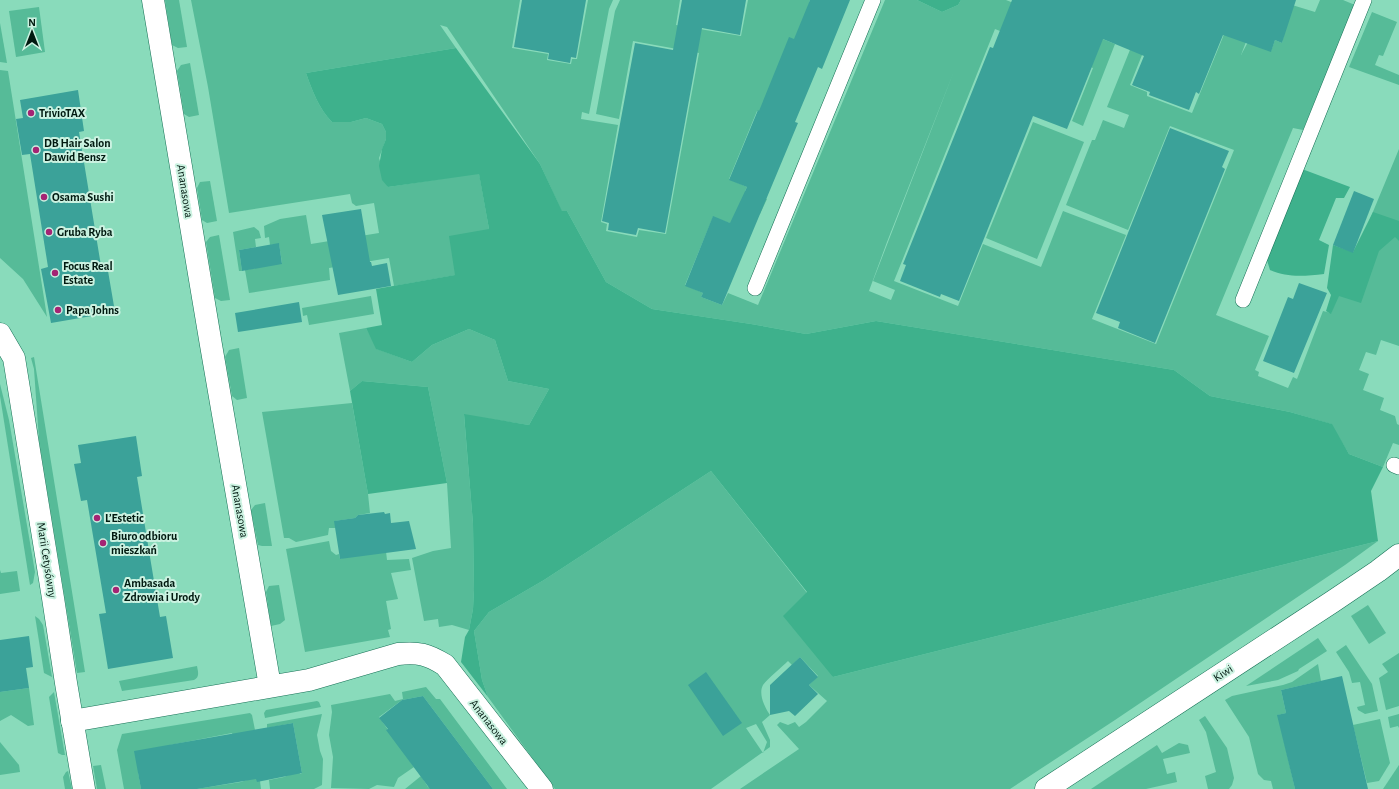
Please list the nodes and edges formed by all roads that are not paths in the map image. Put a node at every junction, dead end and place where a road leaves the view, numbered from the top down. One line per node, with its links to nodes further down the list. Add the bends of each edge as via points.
1 (153, 0): 8 (street, Ananasowa)
2 (873, 0): 4 (lane)
3 (1364, 0): 5 (lane)
4 (755, 288)
5 (1243, 300)
6 (0, 334): 9 (street, Marii Cetysówny, via 14,358)
7 (1399, 555): 12 (street, Kiwi, via 1332,602)
8 (270, 686): 9 (street); 11 (street, Ananasowa, via 309,680 398,654 413,652 430,656 445,665)
9 (72, 722): 10 (street, Marii Cetysówny)
10 (84, 789)
11 (542, 789)
12 (1046, 789)

